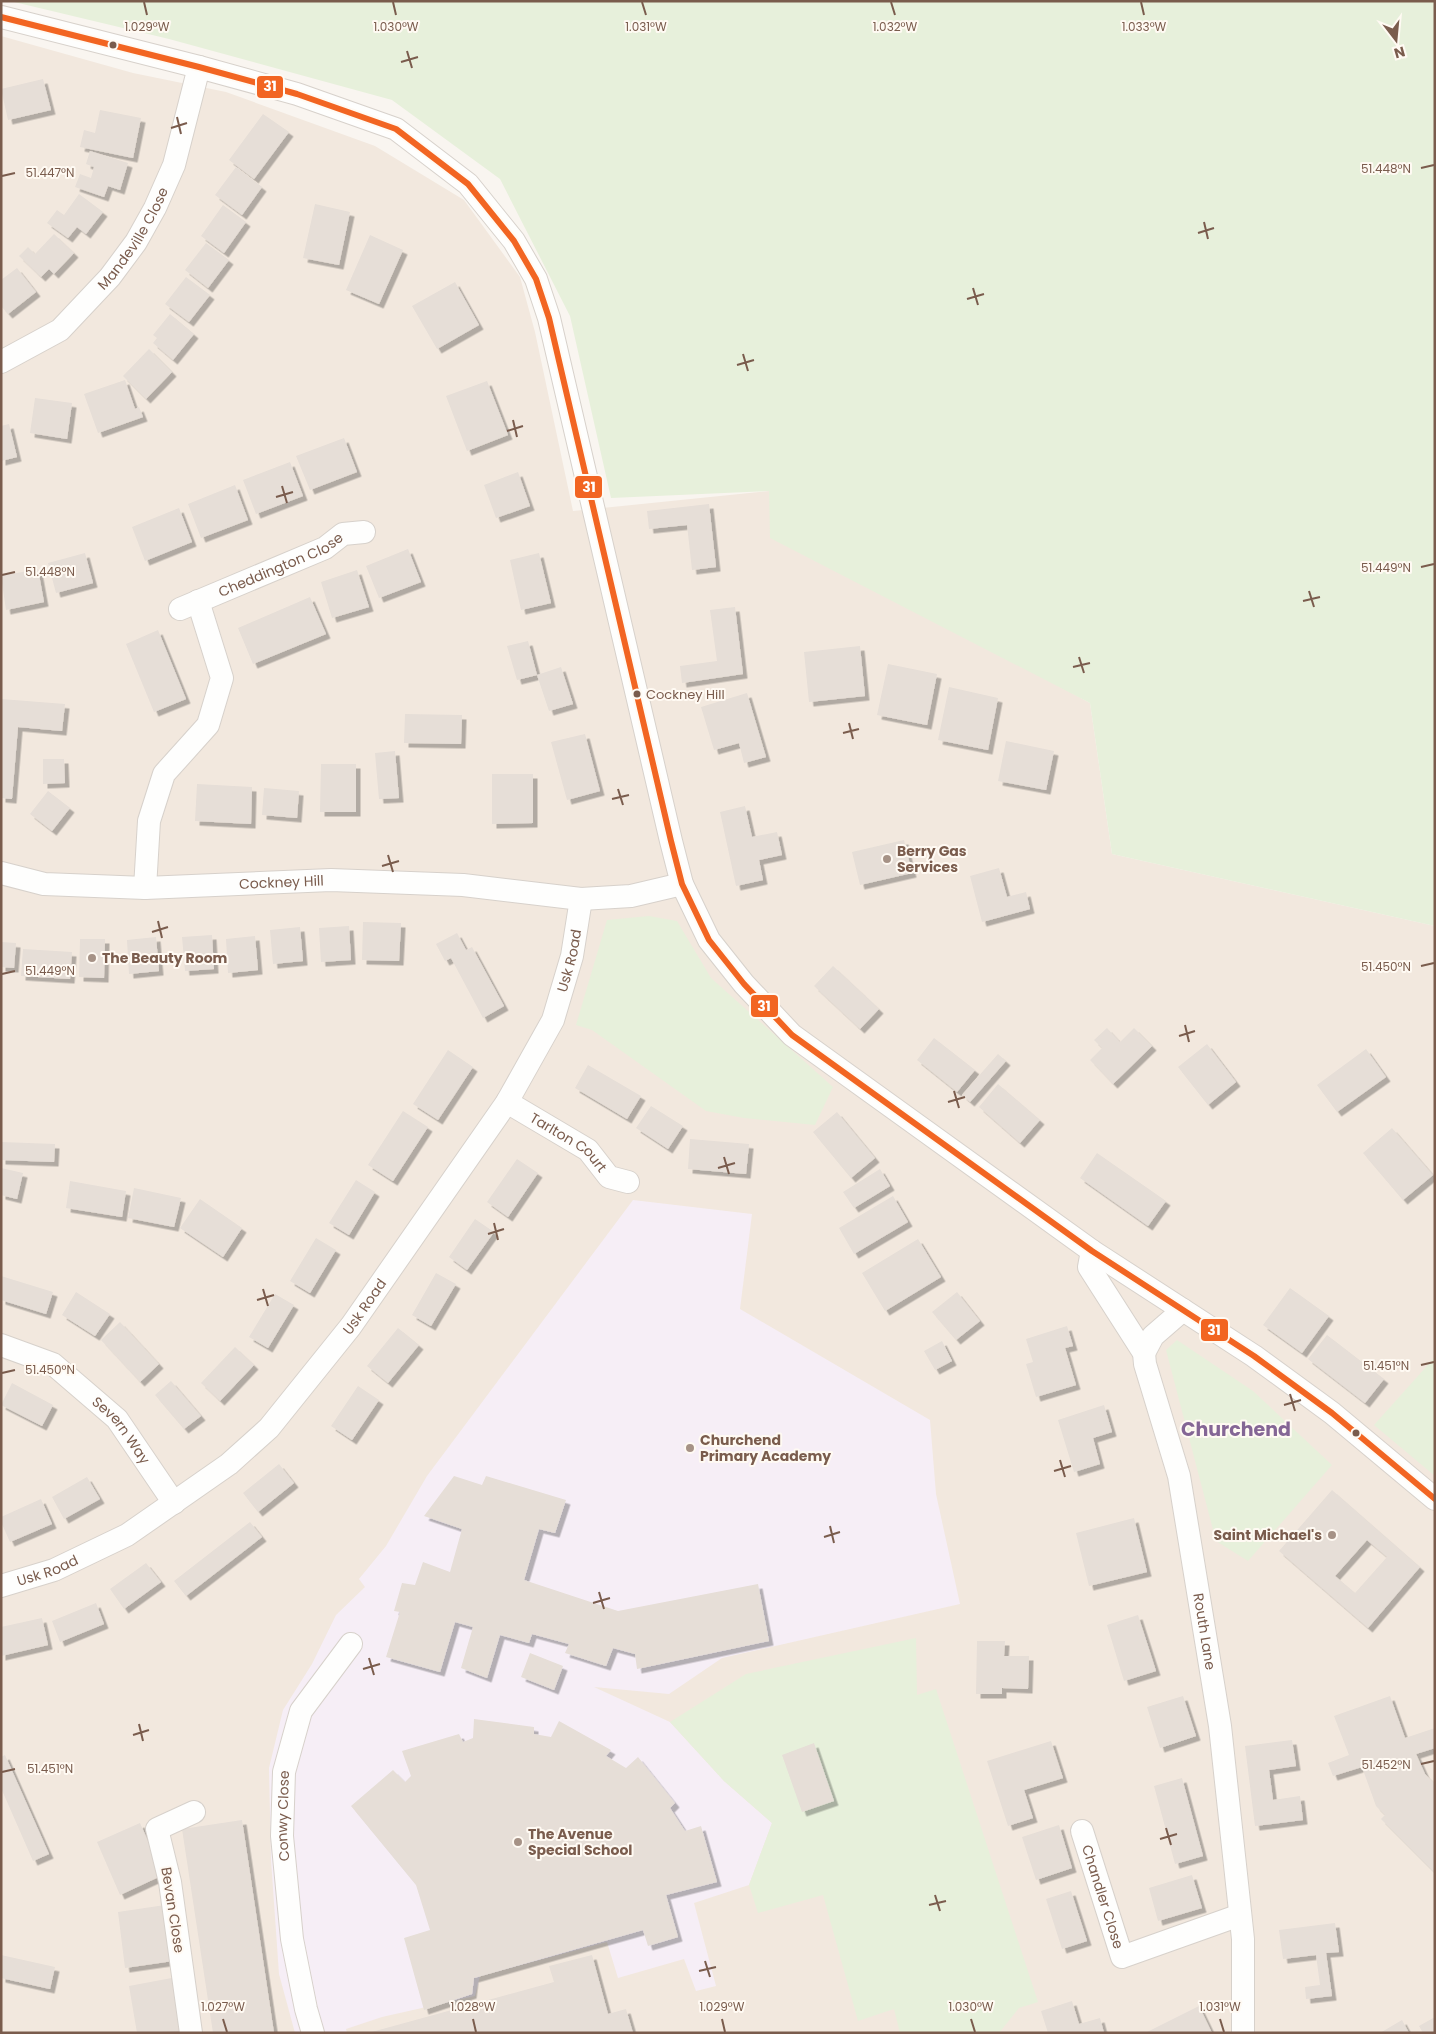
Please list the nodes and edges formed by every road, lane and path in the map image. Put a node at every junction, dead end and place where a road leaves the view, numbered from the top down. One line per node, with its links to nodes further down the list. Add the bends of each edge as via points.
1 (1, 17): 2 (street)
2 (199, 67): 3 (street, Mandeville Close, via 174,165 156,208 136,242 110,277 60,330); 6 (street, via 297,94 396,129 468,184 514,242 536,279 549,318)
3 (1, 362)
4 (364, 532): 7 (street, Cheddington Close, via 343,534 325,548 189,606 222,678 208,725 164,774 149,821)
5 (1, 873): 7 (street, Cockney Hill, via 44,884)
6 (682, 884): 8 (street, Cockney Hill, via 632,896); 11 (street, via 709,940 744,984 792,1035)
7 (145, 888): 8 (street, Cockney Hill, via 331,880 463,885)
8 (581, 899): 9 (street, Usk Road, via 572,956 553,1020)
9 (507, 1102): 10 (street, Tarlton Court, via 588,1150 609,1177); 16 (street, Usk Road, via 351,1326 269,1428 229,1464)
10 (628, 1182)
11 (1092, 1251): 12 (street); 14 (street, Routh Lane, via 1089,1267)
12 (1183, 1310): 14 (street, via 1154,1336); 15 (street, via 1236,1343 1332,1413)
13 (1, 1345): 16 (street, Severn Way, via 53,1364 117,1419)
14 (1144, 1354): 21 (street, Routh Lane, via 1179,1476 1220,1726)
15 (1435, 1499)
16 (174, 1503): 17 (street, Usk Road, via 127,1535 54,1570)
17 (1, 1586)
18 (351, 1644): 23 (street, Conwy Close, via 301,1711 284,1772 282,1836 292,1938)
19 (194, 1812): 22 (street, Bevan Close, via 157,1829 170,1882)
20 (1082, 1831): 21 (street, Chandler Close, via 1122,1956)
21 (1240, 1915): 24 (street, Routh Lane)
22 (191, 2033)
23 (313, 2033)
24 (1243, 2033)

